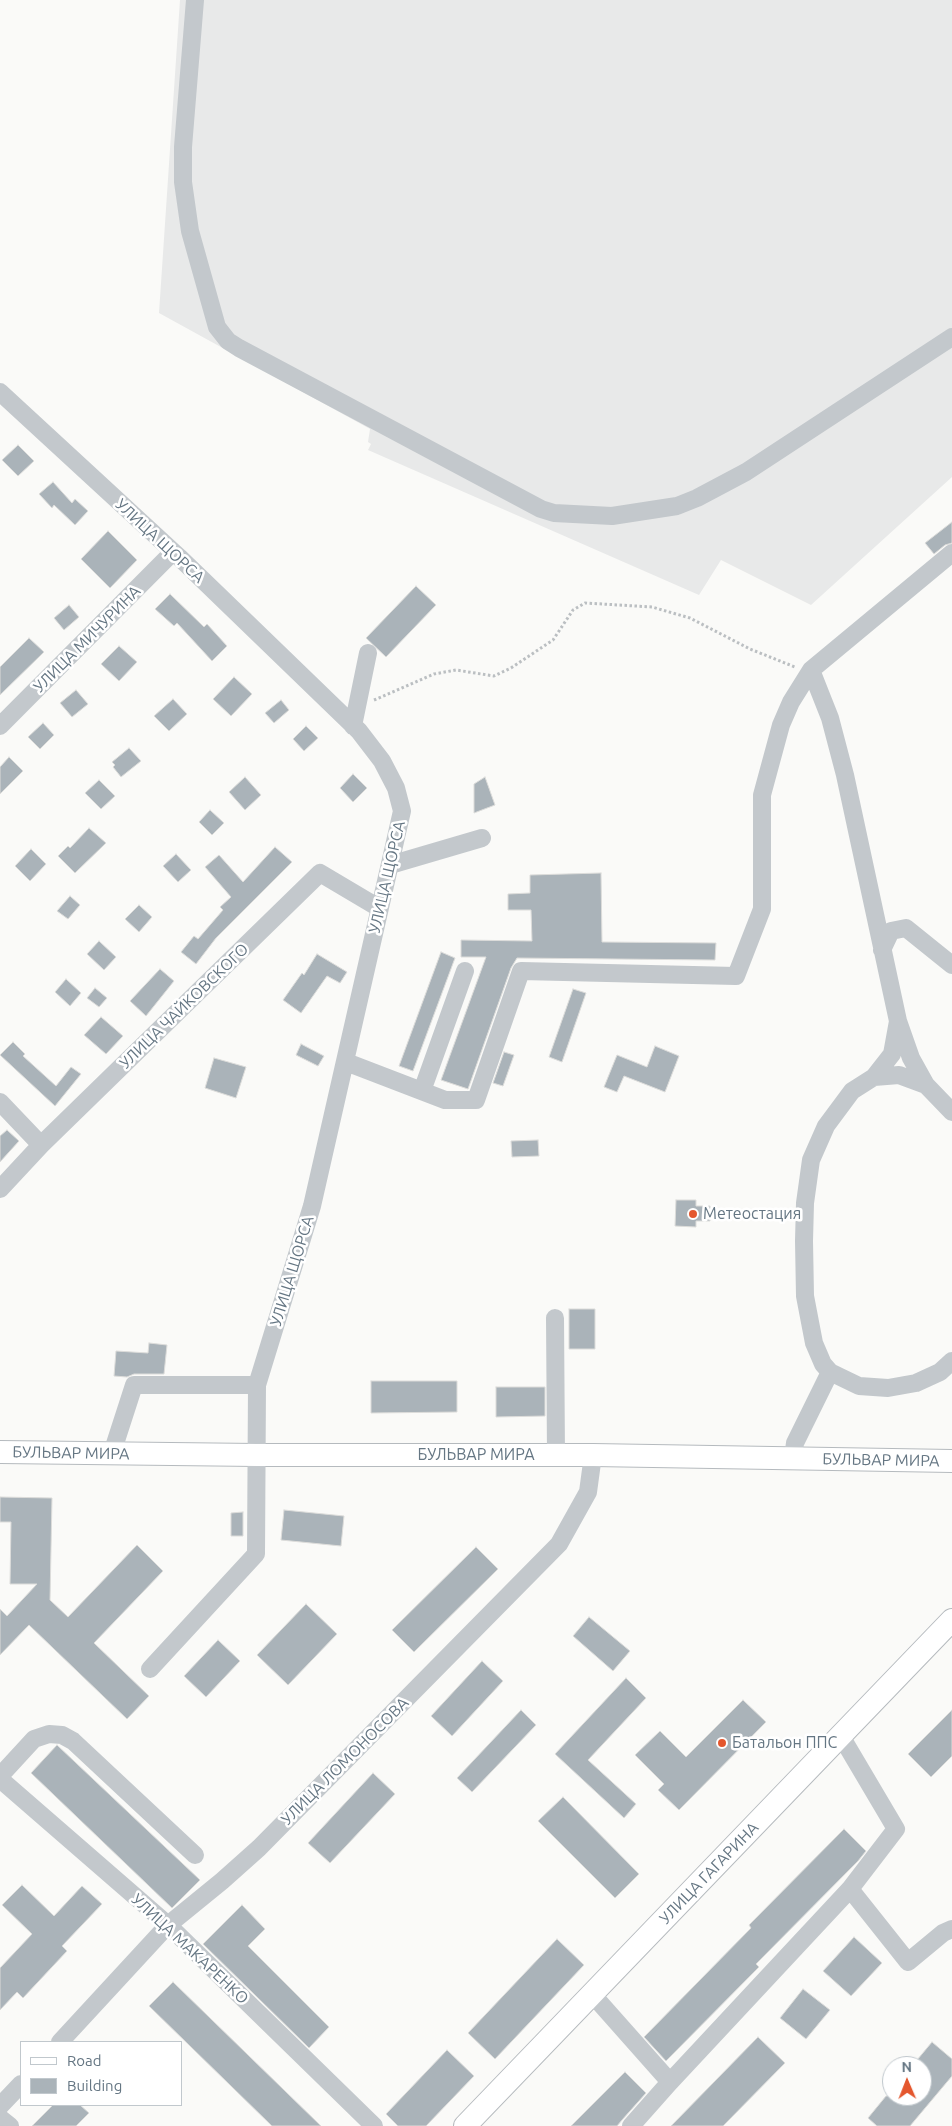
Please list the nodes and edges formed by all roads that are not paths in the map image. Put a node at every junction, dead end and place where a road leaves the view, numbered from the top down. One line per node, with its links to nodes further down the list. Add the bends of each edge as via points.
1 (195, 0): 2 (street, via 183,182 190,231 218,327 228,341 239,348 542,509 554,513 612,516 677,506 697,498 746,472)
2 (952, 337)
3 (0, 392): 4 (street, УЛИЦА ЩОРСА)
4 (173, 552): 8 (street, УЛИЦА МИЧУРИНА); 9 (street, УЛИЦА ЩОРСА)
5 (952, 552): 7 (street)
6 (368, 653): 9 (street)
7 (810, 672): 13 (street, via 830,718 845,775); 20 (street, via 781,725 762,794 762,909 736,976 521,971 476,1100 446,1100)
8 (0, 726)
9 (353, 726): 11 (street, УЛИЦА ЩОРСА, via 382,761 396,788 402,811)
10 (482, 838): 11 (street)
11 (390, 865): 12 (street, УЛИЦА ЩОРСА)
12 (379, 908): 17 (street, УЛИЦА ЩОРСА); 23 (street, УЛИЦА ЧАЙКОВСКОГО, via 320,873)
13 (882, 950): 14 (street, via 891,931 906,928); 16 (street)
14 (952, 965)
15 (465, 971): 20 (street)
16 (898, 1021): 18 (street, via 892,1054); 19 (street, via 911,1058)
17 (346, 1062): 20 (street); 28 (street, УЛИЦА ЩОРСА, via 312,1206)
18 (874, 1076): 19 (street, via 899,1075); 27 (street, via 852,1091 826,1126 811,1160 805,1203 806,1296 814,1343)
19 (926, 1085): 22 (street)
20 (422, 1091)
21 (0, 1102): 23 (street)
22 (952, 1112)
23 (41, 1145): 24 (street, УЛИЦА ЧАЙКОВСКОГО)
24 (0, 1189)
25 (554, 1318): 32 (street)
26 (952, 1361): 27 (street, via 940,1372 888,1388 859,1386)
27 (830, 1372): 34 (street, via 795,1443)
28 (257, 1384): 30 (street, via 134,1384); 31 (street, УЛИЦА ЩОРСА)
29 (0, 1452): 30 (main road, БУЛЬВАР МИРА)
30 (112, 1453): 31 (main road, БУЛЬВАР МИРА)
31 (257, 1455): 32 (main road, БУЛЬВАР МИРА); 37 (street, УЛИЦА ЩОРСА, via 256,1554)
32 (556, 1455): 33 (main road, БУЛЬВАР МИРА)
33 (593, 1455): 34 (main road, БУЛЬВАР МИРА); 42 (street, УЛИЦА ЛОМОНОСОВА, via 588,1492 559,1544 259,1848)
34 (793, 1458): 35 (main road, БУЛЬВАР МИРА)
35 (952, 1462)
36 (952, 1620): 38 (main road, УЛИЦА ГАГАРИНА)
37 (150, 1669)
38 (841, 1736): 41 (street, via 896,1829); 44 (main road, УЛИЦА ГАГАРИНА)
39 (0, 1778): 40 (street, via 34,1739 49,1734 62,1735 73,1741); 42 (street, УЛИЦА МАКАРЕНКО)
40 (195, 1855)
41 (850, 1889): 43 (street, via 908,1962); 46 (street)
42 (168, 1926): 45 (street, УЛИЦА ЛОМОНОСОВА); 52 (street, УЛИЦА МАКАРЕНКО)
43 (952, 1929)
44 (592, 1994): 46 (street); 50 (main road, УЛИЦА ГАГАРИНА)
45 (61, 2041)
46 (670, 2082): 53 (street)
47 (20, 2085): 48 (street)
48 (0, 2106)
49 (0, 2118): 51 (street)
50 (473, 2123)
51 (10, 2126)
52 (374, 2126)
53 (631, 2126)

